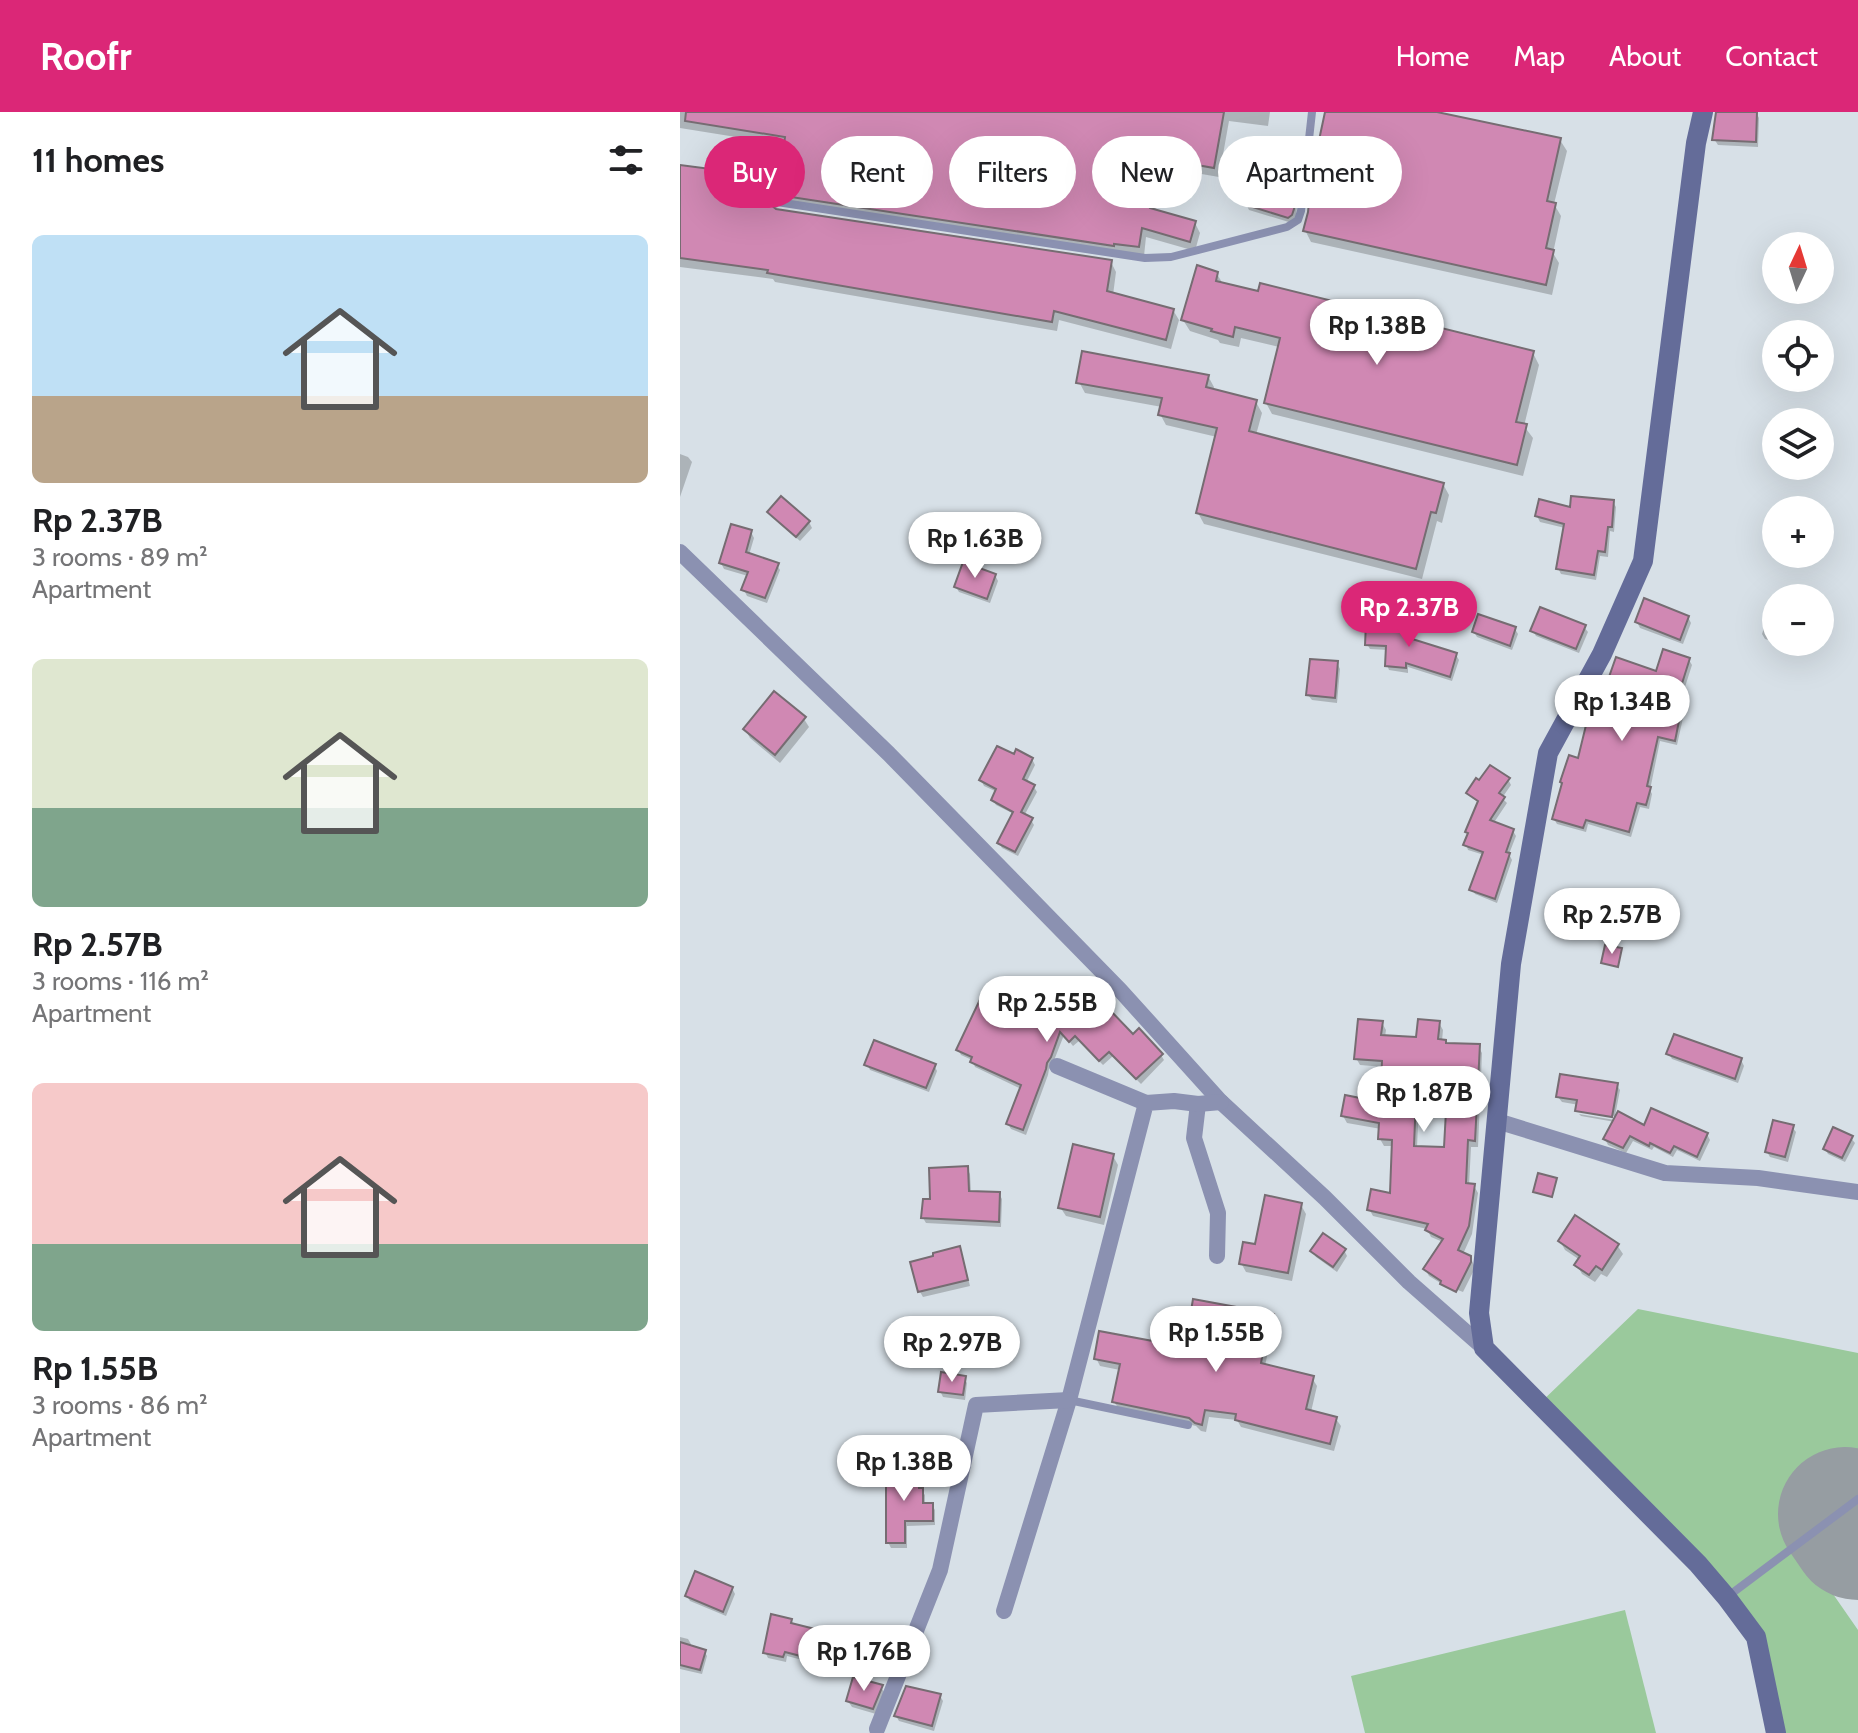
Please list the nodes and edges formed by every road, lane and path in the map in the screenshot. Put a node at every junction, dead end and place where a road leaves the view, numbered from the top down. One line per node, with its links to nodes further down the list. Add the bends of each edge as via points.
1 (1312, 112): 3 (lane, via 1298,220 1171,257 1145,258)
2 (1703, 112): 9 (street, via 1643,561 1602,654 1548,753 1511,964)
3 (805, 206)
4 (680, 552): 6 (street, via 880,744 1120,990)
5 (1057, 1066): 7 (street)
6 (1221, 1102): 8 (street); 12 (street)
7 (1146, 1103): 8 (street); 13 (street)
8 (1198, 1104): 11 (street, via 1194,1138 1218,1213)
9 (1497, 1121): 10 (street, via 1665,1173 1758,1178); 12 (street, via 1479,1313)
10 (1858, 1192)
11 (1217, 1256)
12 (1484, 1348): 16 (street)
13 (1069, 1400): 14 (lane); 17 (street); 18 (street, via 976,1405 940,1570)
14 (1188, 1425)
15 (1858, 1499): 16 (lane)
16 (1727, 1598): 19 (street, via 1756,1637)
17 (1004, 1611)
18 (877, 1729)
19 (1776, 1733)

